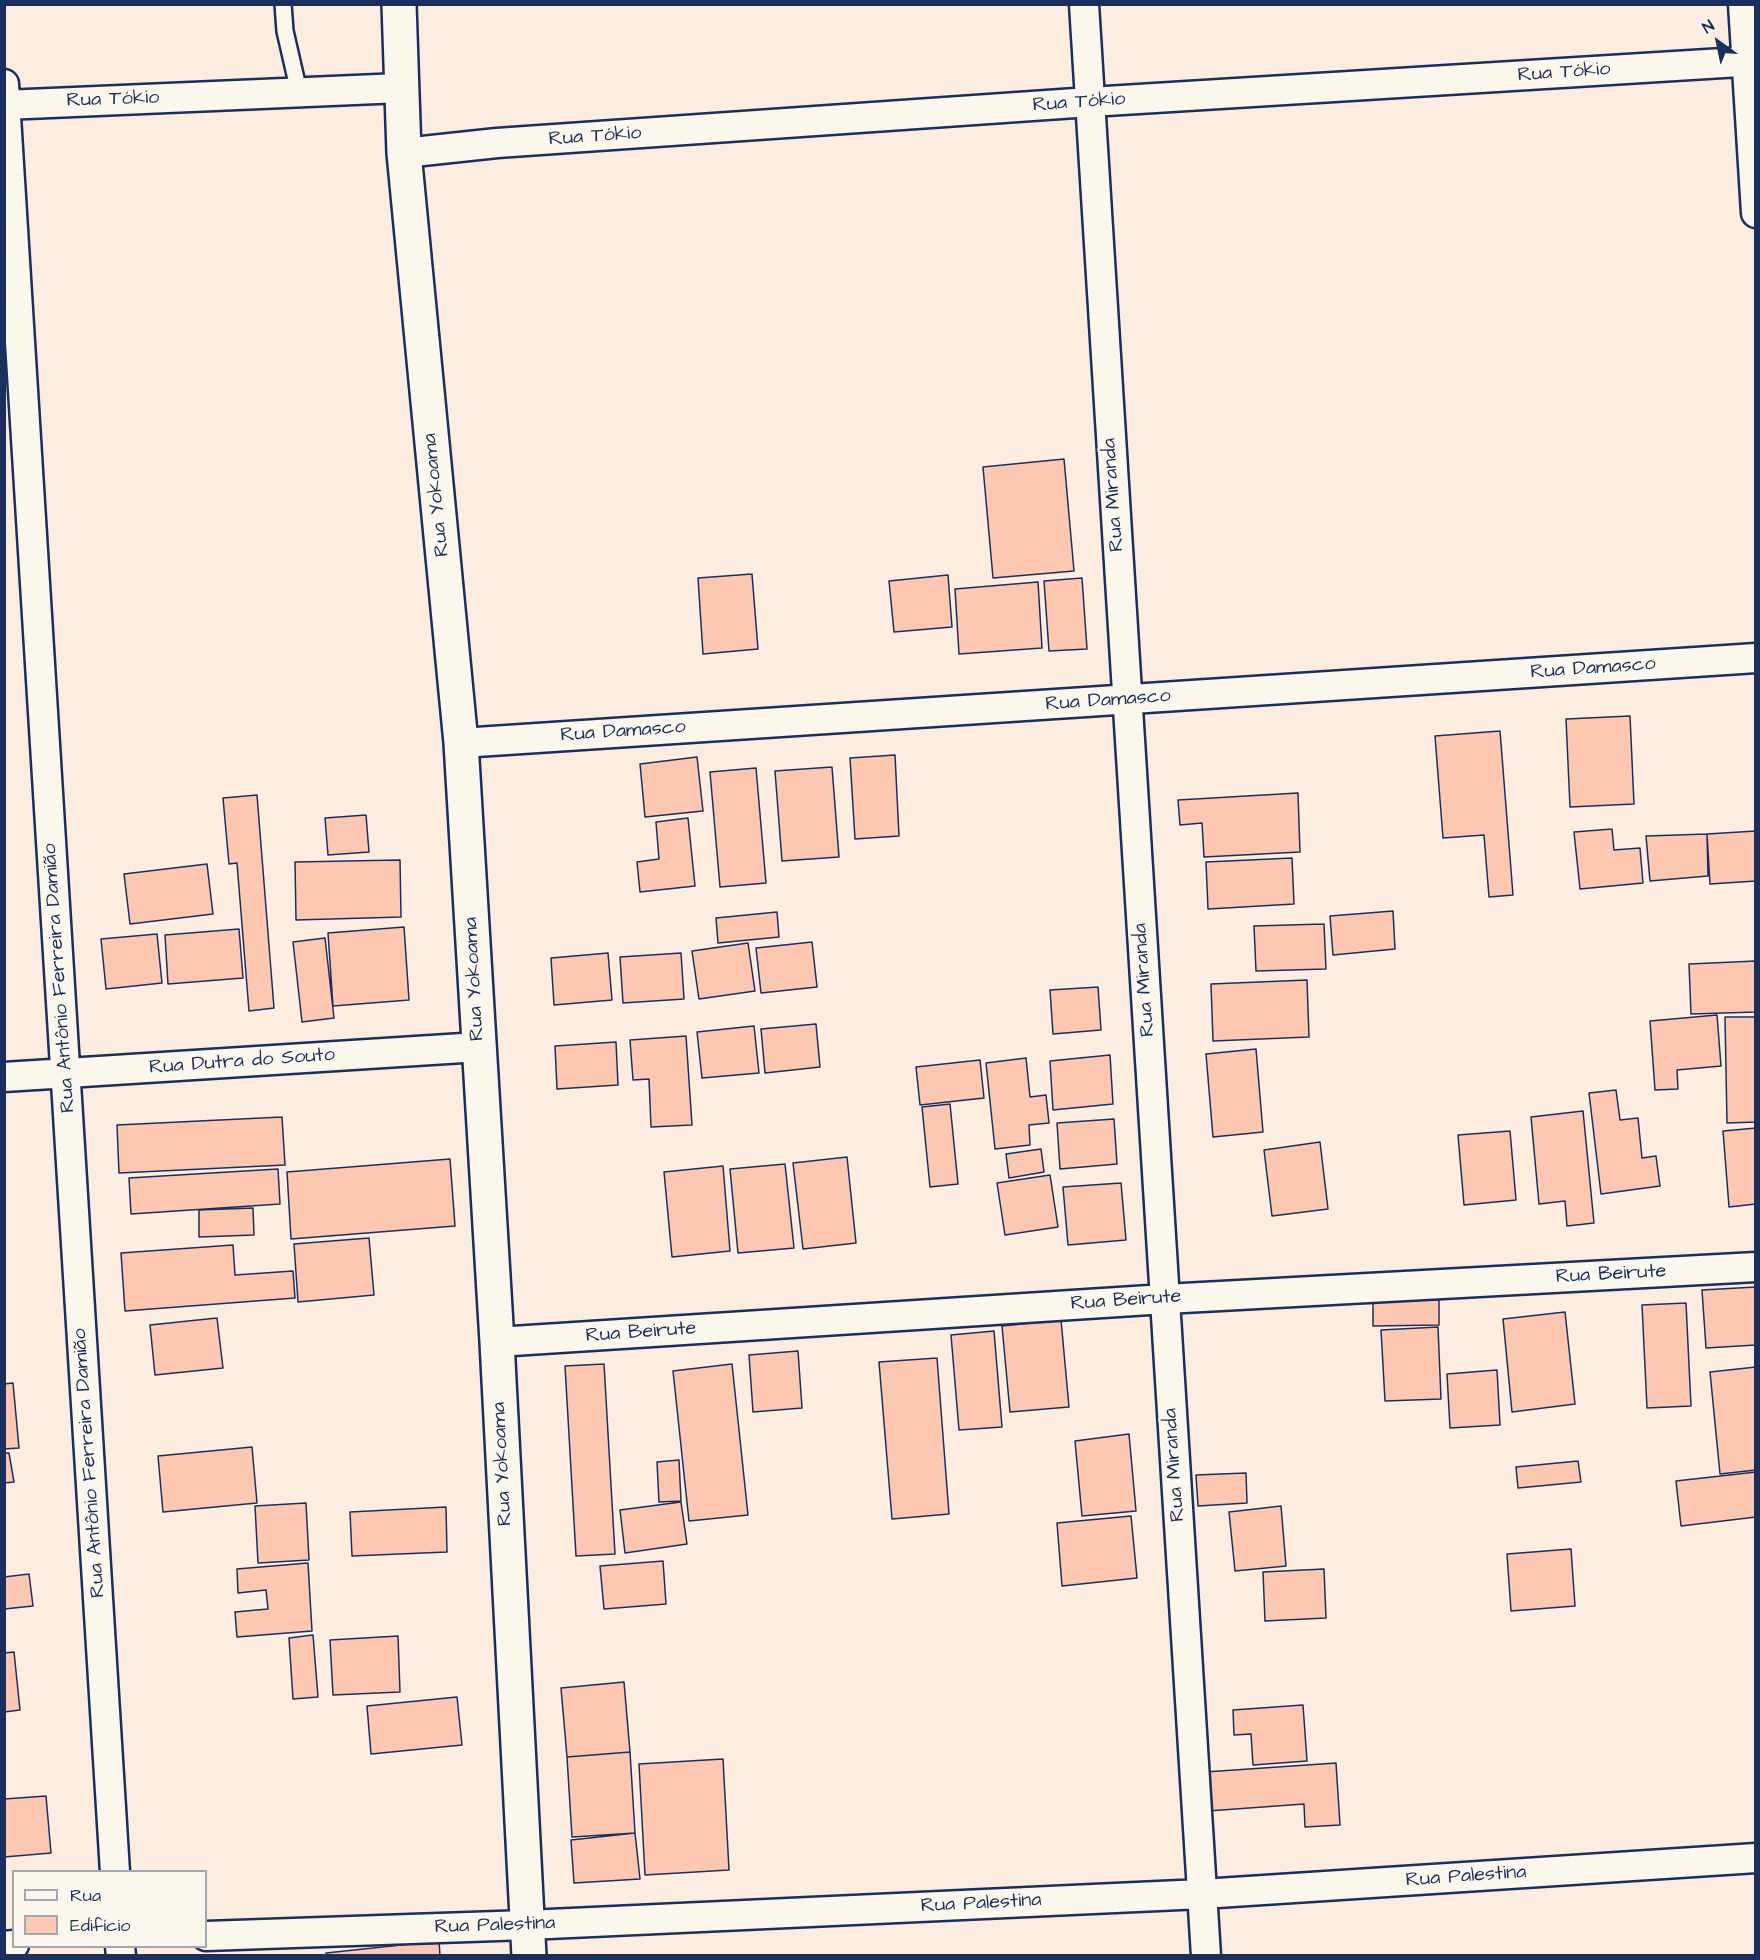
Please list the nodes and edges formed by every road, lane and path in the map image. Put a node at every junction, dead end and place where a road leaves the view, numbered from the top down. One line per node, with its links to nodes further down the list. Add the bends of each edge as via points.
1 (283, 4): 7 (lane)
2 (399, 4): 6 (street, Rua Yokoama)
3 (1084, 4): 9 (street, Rua Miranda)
4 (1743, 4): 5 (street)
5 (1751, 61): 9 (street, Rua Tókio); 11 (street)
6 (401, 88): 7 (street, Rua Tókio); 10 (street, Rua Yokoama)
7 (299, 92): 8 (street, Rua Tókio)
8 (5, 98): 16 (street, Rua Antônio Ferreira Damião)
9 (1090, 102): 10 (street, Rua Tókio, via 497,143); 13 (street, Rua Miranda)
10 (404, 153): 14 (street, Rua Yokoama)
11 (1755, 213)
12 (1755, 658): 13 (street, Rua Damasco)
13 (1127, 699): 14 (street, Rua Damasco); 19 (street, Rua Miranda)
14 (461, 743): 15 (street, Rua Yokoama)
15 (479, 1047): 16 (street, Rua Dutra do Souto); 20 (street, Rua Yokoama)
16 (66, 1073): 17 (street, Rua Dutra do Souto); 22 (street, Rua Antônio Ferreira Damião)
17 (4, 1077)
18 (1755, 1267): 19 (street, Rua Beirute)
19 (1165, 1299): 20 (street, Rua Beirute); 23 (street, Rua Miranda)
20 (497, 1342): 25 (street, Rua Yokoama)
21 (1755, 1858): 23 (street, Rua Palestina)
22 (116, 1870)
23 (1202, 1894): 25 (street, Rua Palestina); 26 (street, Rua Miranda)
24 (207, 1936): 25 (street, Rua Palestina)
25 (528, 1940)
26 (1206, 1956)

